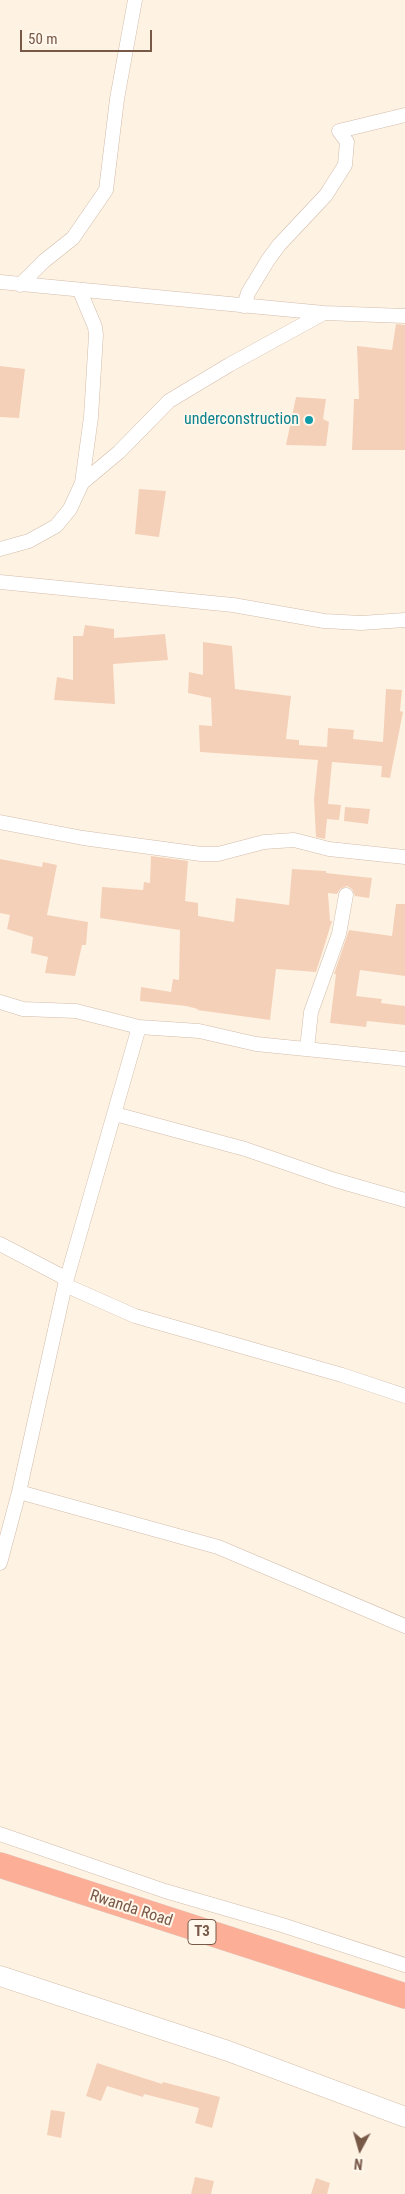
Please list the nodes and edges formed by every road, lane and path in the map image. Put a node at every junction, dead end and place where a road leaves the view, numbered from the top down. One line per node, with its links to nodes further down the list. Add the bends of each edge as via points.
1 (135, 0): 4 (street, via 117,99 106,190 73,238)
2 (405, 115): 6 (street, via 339,131 347,142 345,164 326,195 268,260)
3 (0, 282): 4 (street)
4 (20, 285): 5 (street)
5 (80, 291): 6 (street); 9 (street, via 96,336 92,417)
6 (244, 306): 7 (street)
7 (324, 313): 8 (street); 9 (street, via 169,401 119,452)
8 (405, 316)
9 (82, 483): 10 (street, via 70,509 56,526 29,540)
10 (0, 549)
11 (0, 582): 12 (street, via 232,604 324,621)
12 (405, 620)
13 (0, 822): 14 (street, via 82,838 201,854 218,854 264,842 294,840 329,849)
14 (405, 857)
15 (346, 895): 18 (street, via 339,934 311,1012)
16 (0, 1002): 17 (street, via 23,1009 76,1011)
17 (139, 1027): 18 (street, via 199,1031 256,1044); 20 (street)
18 (307, 1049): 19 (street)
19 (405, 1059)
20 (115, 1114): 21 (street, via 245,1149); 23 (street)
21 (405, 1200)
22 (0, 1244): 23 (street)
23 (66, 1282): 24 (street, via 135,1316); 25 (street)
24 (405, 1396)
25 (18, 1492): 26 (street); 27 (street, via 218,1547)
26 (0, 1563)
27 (405, 1626)
28 (0, 1834): 30 (street, via 164,1891)
29 (0, 1865): 32 (highway, Rwanda Road / T3)
30 (405, 1965)
31 (0, 1976): 33 (street, via 228,2051)
32 (405, 1996)
33 (405, 2117)

